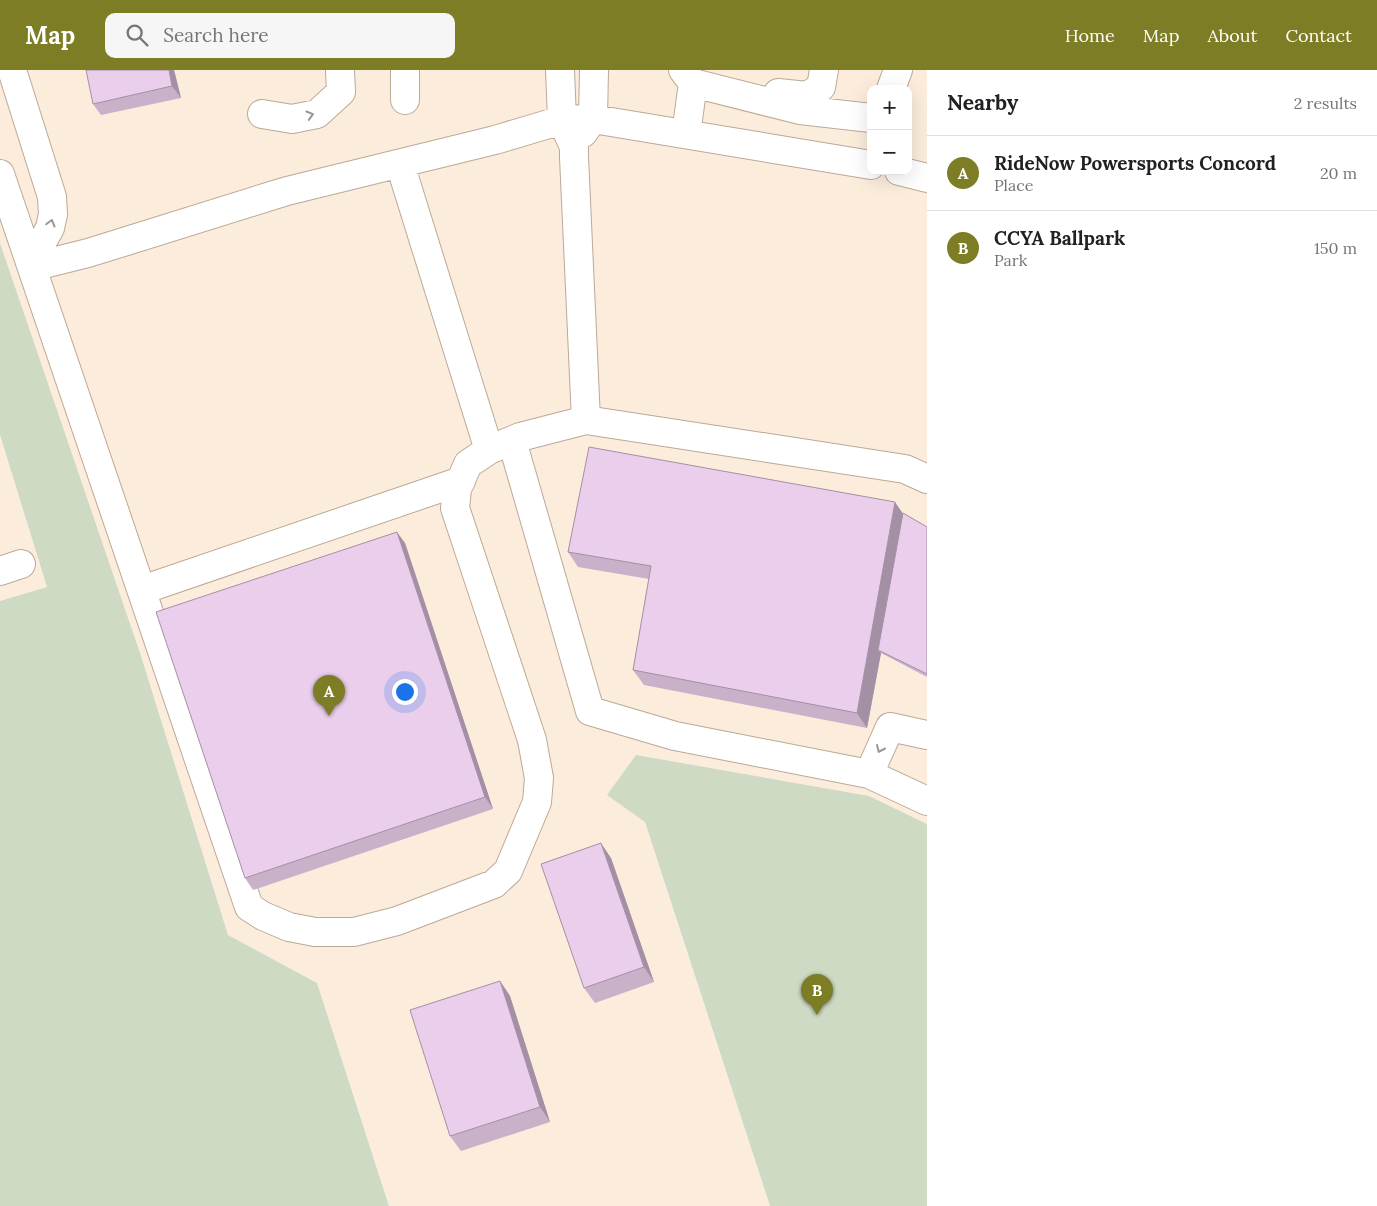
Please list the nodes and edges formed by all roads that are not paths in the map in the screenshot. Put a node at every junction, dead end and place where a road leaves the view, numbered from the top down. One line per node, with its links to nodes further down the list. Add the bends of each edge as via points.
1 (12, 70): 25 (lane, one-way to 1, via 54,214 52,197)
2 (340, 70): 13 (lane, one-way to 2, via 292,120 317,114 341,92)
3 (405, 70): 12 (lane)
4 (560, 70): 17 (lane)
5 (594, 70): 16 (lane)
6 (824, 70): 10 (lane, via 821,87 807,96)
7 (840, 70): 14 (lane)
8 (898, 70): 11 (lane)
9 (688, 77): 10 (lane); 18 (lane)
10 (731, 85): 14 (lane, via 800,110)
11 (892, 85)
12 (405, 100)
13 (262, 114)
14 (836, 114): 15 (lane)
15 (867, 118)
16 (593, 119): 17 (lane); 18 (lane); 19 (lane)
17 (562, 120): 19 (lane); 20 (lane)
18 (686, 134): 21 (lane)
19 (574, 147): 26 (lane)
20 (400, 164): 25 (lane, via 287,191 88,253); 27 (lane)
21 (867, 164)
22 (0, 174): 25 (lane)
23 (912, 174): 24 (lane)
24 (927, 178)
25 (32, 267): 30 (lane)
26 (586, 420): 27 (lane); 28 (lane, via 905,468)
27 (500, 445): 29 (lane, via 468,464); 32 (lane, via 590,711 675,736)
28 (927, 480)
29 (461, 481): 30 (lane); 30 (lane, via 455,508 532,740 539,778 537,802 508,871 494,884 397,921 354,932 315,932 288,927 249,906)
30 (142, 590)
31 (927, 735): 32 (lane, one-way to 32, via 890,727)
32 (869, 774): 33 (lane)
33 (927, 801)

